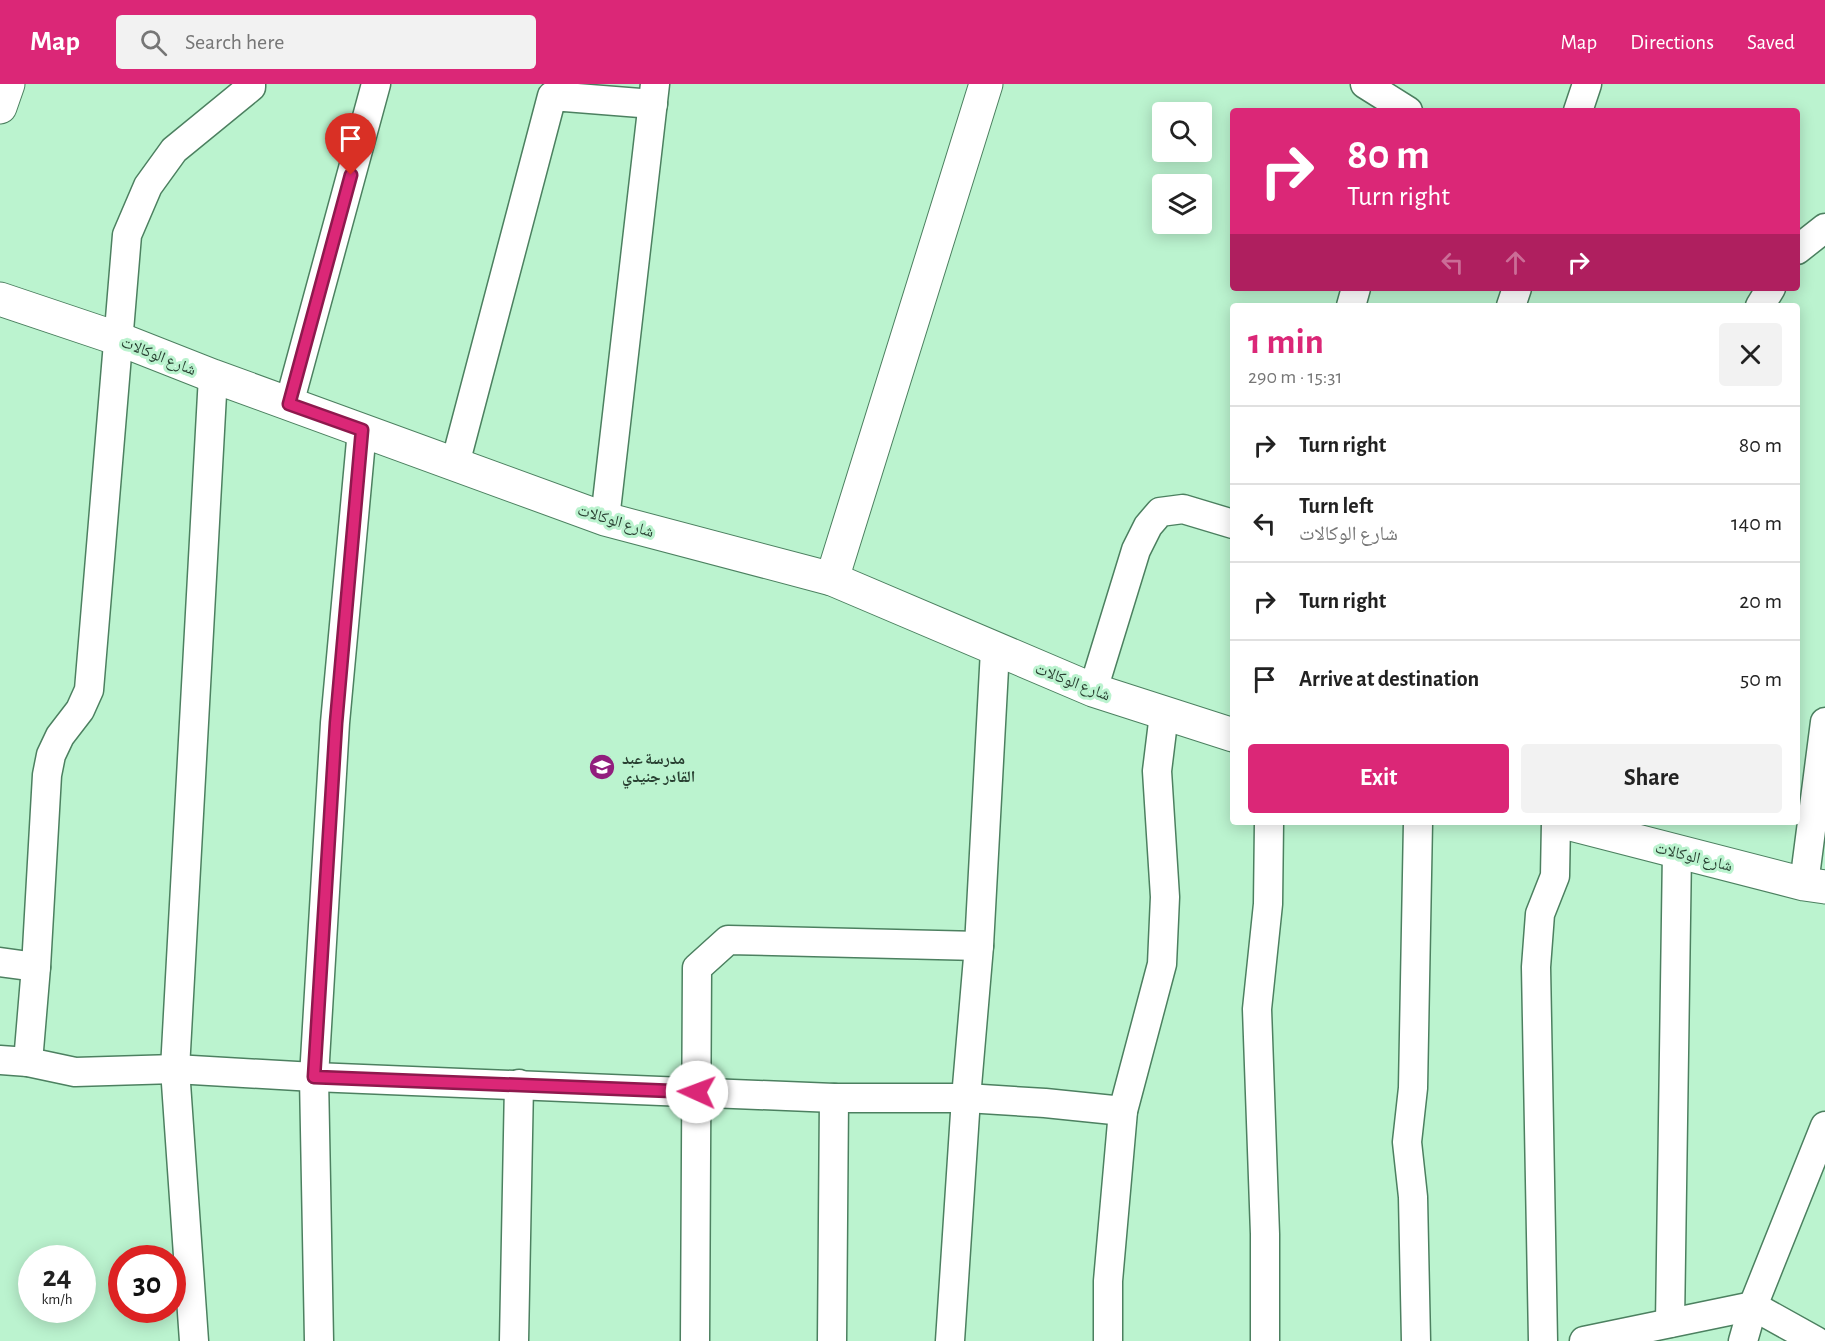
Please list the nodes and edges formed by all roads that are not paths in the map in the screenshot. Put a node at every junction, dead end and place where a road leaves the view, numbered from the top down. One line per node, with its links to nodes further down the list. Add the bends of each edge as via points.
1 (8, 84): 8 (street)
2 (251, 84): 14 (street, via 174,150 148,186 127,235)
3 (376, 84): 16 (street)
4 (986, 84): 21 (street)
5 (1365, 84): 9 (street)
6 (1587, 84): 10 (street)
7 (654, 94): 18 (street, via 552,96); 19 (street)
8 (0, 107)
9 (1403, 108)
10 (1579, 108)
11 (1825, 228): 12 (street)
12 (1800, 248)
13 (0, 299): 14 (street, شارع الوكالات)
14 (119, 339): 15 (street, شارع الوكالات); 35 (street, via 89,690 51,755)
15 (213, 376): 16 (street, شارع الوكالات); 38 (street)
16 (289, 404): 17 (street, شارع الوكالات)
17 (362, 430): 18 (street, شارع الوكالات); 39 (street, via 336,723)
18 (455, 464): 19 (street, شارع الوكالات)
19 (605, 519): 21 (street, شارع الوكالات)
20 (1230, 523): 23 (street, via 1183,509 1160,512 1148,526 1136,550)
21 (832, 579): 22 (street, شارع الوكالات)
22 (994, 650): 23 (street, شارع الوكالات); 33 (street)
23 (1093, 690): 24 (street, شارع الوكالات)
24 (1164, 714): 26 (street, شارع الوكالات); 44 (street, via 1157,771 1165,897 1162,964)
25 (1825, 722): 32 (street)
26 (1230, 734)
27 (1269, 825): 55 (street, via 1268,904 1257,1009)
28 (1418, 825): 56 (street, via 1413,1088 1407,1142 1413,1197)
29 (1556, 825): 57 (street, via 1555,876 1540,914 1536,967)
30 (1575, 825): 31 (street, شارع الوكالات)
31 (1677, 851): 32 (street, شارع الوكالات); 47 (street)
32 (1814, 886)
33 (979, 946): 41 (street, via 728,940 697,968); 43 (street)
34 (0, 962): 35 (street)
35 (36, 967): 37 (street)
36 (0, 1060): 37 (street)
37 (28, 1062): 38 (street, via 75,1072)
38 (176, 1069): 39 (street); 48 (street)
39 (314, 1077): 40 (street); 49 (street)
40 (519, 1084): 41 (street); 50 (street)
41 (697, 1092): 42 (street); 51 (street)
42 (834, 1098): 43 (street); 52 (street)
43 (966, 1098): 44 (street); 53 (street)
44 (1123, 1112): 54 (street, via 1108,1281)
45 (1825, 1126): 46 (street)
46 (1753, 1306): 47 (street); 59 (street); 60 (street)
47 (1670, 1323): 58 (street)
48 (194, 1341)
49 (319, 1341)
50 (513, 1341)
51 (695, 1341)
52 (831, 1341)
53 (950, 1341)
54 (1108, 1341)
55 (1265, 1341)
56 (1416, 1341)
57 (1543, 1341)
58 (1584, 1341)
59 (1743, 1341)
60 (1816, 1341)

